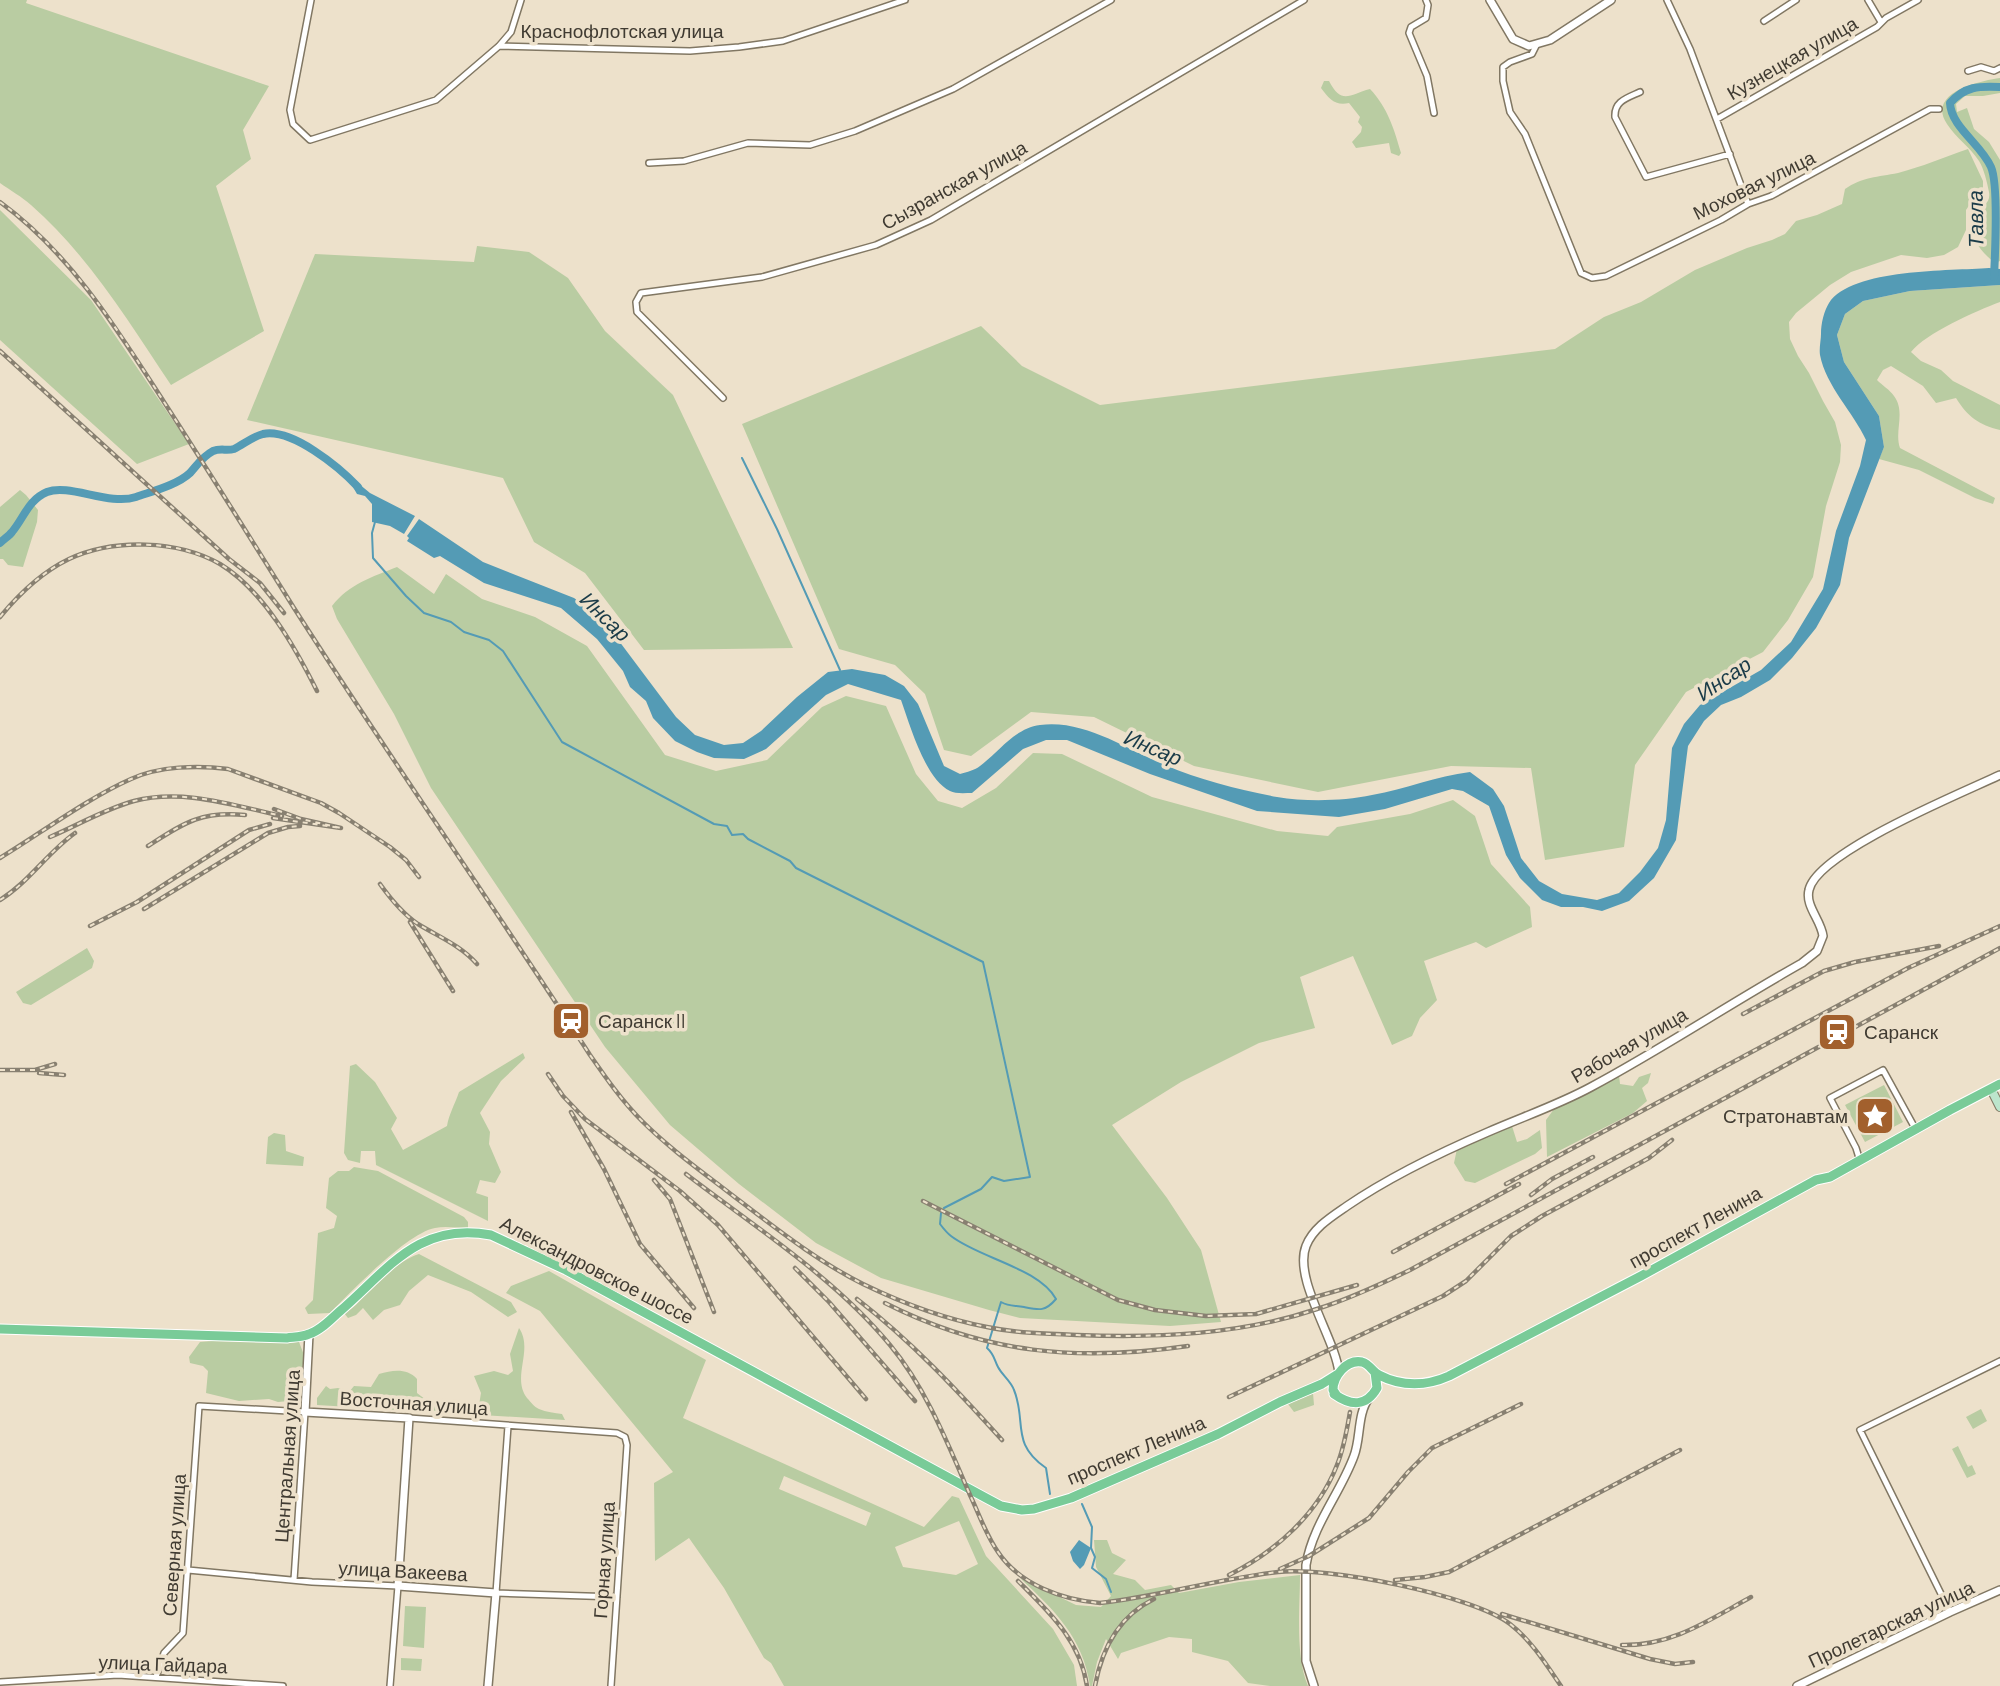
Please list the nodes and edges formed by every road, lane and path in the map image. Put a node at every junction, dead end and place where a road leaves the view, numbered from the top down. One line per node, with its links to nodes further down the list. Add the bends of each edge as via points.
1 (311, 0): 15 (street, via 290,110 293,124 310,140 436,100)
2 (521, 0): 15 (street, via 511,32)
3 (905, 0): 15 (street, Краснофлотская улица, via 783,41 738,47 690,51)
4 (1111, 0): 24 (street, via 953,89 855,131 810,145 748,142 684,161)
5 (1304, 0): 26 (street, Сызранская улица, via 931,220 876,245 762,277 641,293 637,312)
6 (1426, 0): 21 (street, via 1426,18 1409,33 1427,76)
7 (1490, 0): 16 (street, via 1513,39)
8 (1611, 0): 16 (street)
9 (1667, 0): 22 (street, Кузнецкая улица)
10 (1796, 0): 13 (street)
11 (1868, 0): 14 (street)
12 (1918, 0): 14 (street, Кузнецкая улица)
13 (1764, 21)
14 (1881, 22): 22 (street, Кузнецкая улица)
15 (499, 46)
16 (1536, 46): 25 (street, Моховая улица, via 1532,54 1503,66 1503,81 1510,112 1525,134 1581,273 1592,278 1606,276)
17 (2000, 68): 18 (street)
18 (1968, 71)
19 (1640, 92): 23 (street, via 1617,103 1615,117 1646,177)
20 (1938, 109): 25 (street, Моховая улица)
21 (1434, 113)
22 (1717, 119): 23 (street, Кузнецкая улица)
23 (1730, 154): 25 (street, Кузнецкая улица)
24 (649, 163)
25 (1748, 205)
26 (723, 398)
27 (2000, 775): 34 (street, Рабочая улица, via 1873,835 1818,875 1808,897 1823,936 1816,951 1802,963 1593,1086 1389,1179 1324,1223 1307,1242 1305,1264 1316,1310)
28 (1996, 1087): 29 (main road); 30 (main road, проспект Ленина)
29 (2000, 1107)
30 (1916, 1130): 31 (main road, проспект Ленина); 31 (street, via 1883,1070 1830,1098)
31 (1860, 1161): 39 (main road, проспект Ленина, via 1816,1180 1449,1376 1426,1384)
32 (0, 1329): 33 (main road, via 288,1338)
33 (309, 1334): 45 (street, Центральная улица); 50 (main road, Александровское шоссе, via 412,1247 442,1235 491,1235 578,1276)
34 (1337, 1358): 36 (street); 38 (street)
35 (2000, 1361): 57 (street, via 1860,1430)
36 (1352, 1363): 37 (main road, via 1362,1363); 38 (main road)
37 (1374, 1372): 39 (main road); 42 (main road, via 1377,1383)
38 (1338, 1374): 40 (main road, проспект Ленина); 41 (main road, via 1332,1386)
39 (1402, 1382): 42 (main road)
40 (1315, 1387): 41 (main road); 50 (main road, проспект Ленина, via 1055,1503 1012,1509)
41 (1337, 1396): 43 (main road)
42 (1371, 1396): 43 (main road, via 1360,1404); 47 (street)
43 (1348, 1403): 47 (street)
44 (199, 1406): 45 (street, Восточная улица); 51 (street, Северная улица)
45 (305, 1412): 46 (street, Восточная улица); 52 (street, Центральная улица)
46 (409, 1418): 48 (street, Восточная улица); 53 (street)
47 (1361, 1422): 66 (street, via 1355,1455 1308,1550 1304,1625 1306,1661)
48 (508, 1426): 49 (street, Восточная улица); 55 (street)
49 (625, 1437): 56 (street, Горная улица)
50 (967, 1487)
51 (188, 1570): 52 (street, улица Вакеева); 58 (street, Северная улица, via 183,1633 164,1653)
52 (294, 1580): 53 (street, улица Вакеева)
53 (397, 1586): 55 (street, улица Вакеева); 63 (street)
54 (2000, 1590): 57 (street, Пролетарская улица)
55 (496, 1592): 56 (street, улица Вакеева); 64 (street)
56 (618, 1597): 65 (street, Горная улица)
57 (1950, 1612): 67 (street, Пролетарская улица)
58 (156, 1677): 59 (street, улица Гайдара); 60 (street, улица Гайдара)
59 (177, 1678): 61 (street); 62 (street, улица Гайдара)
60 (0, 1682)
61 (176, 1686)
62 (283, 1686)
63 (390, 1686)
64 (488, 1686)
65 (611, 1686)
66 (1314, 1686)
67 (1797, 1686)

